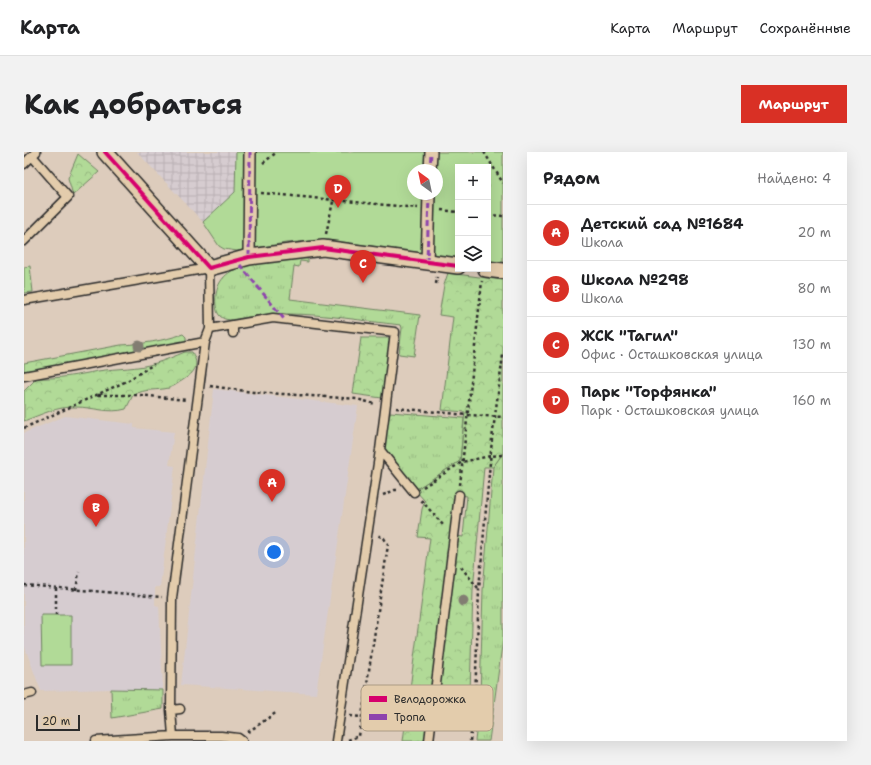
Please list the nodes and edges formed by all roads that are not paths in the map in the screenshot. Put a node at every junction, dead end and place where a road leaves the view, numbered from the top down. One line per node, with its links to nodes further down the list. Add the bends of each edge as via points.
1 (105, 152): 12 (street)
2 (250, 152): 9 (street)
3 (431, 152): 6 (street)
4 (34, 154): 5 (lane); 8 (lane, via 68,197)
5 (24, 164)
6 (430, 164)
7 (429, 200): 10 (street)
8 (24, 241)
9 (250, 257): 10 (street, via 323,248); 12 (street)
10 (427, 263): 11 (street)
11 (455, 266)
12 (209, 268): 15 (lane); 16 (lane)
13 (503, 271): 14 (street)
14 (484, 275)
15 (24, 300)
16 (210, 329): 17 (lane); 19 (lane, via 233,329 273,318 396,332)
17 (205, 342): 18 (lane); 23 (lane, via 172,598)
18 (24, 376)
19 (380, 450): 20 (lane); 29 (lane)
20 (414, 492)
21 (459, 495): 22 (lane)
22 (436, 685)
23 (171, 710): 24 (lane); 26 (lane)
24 (180, 710)
25 (430, 731): 30 (lane)
26 (173, 736): 27 (lane); 28 (lane)
27 (240, 739)
28 (96, 741)
29 (336, 741)
30 (429, 741)

